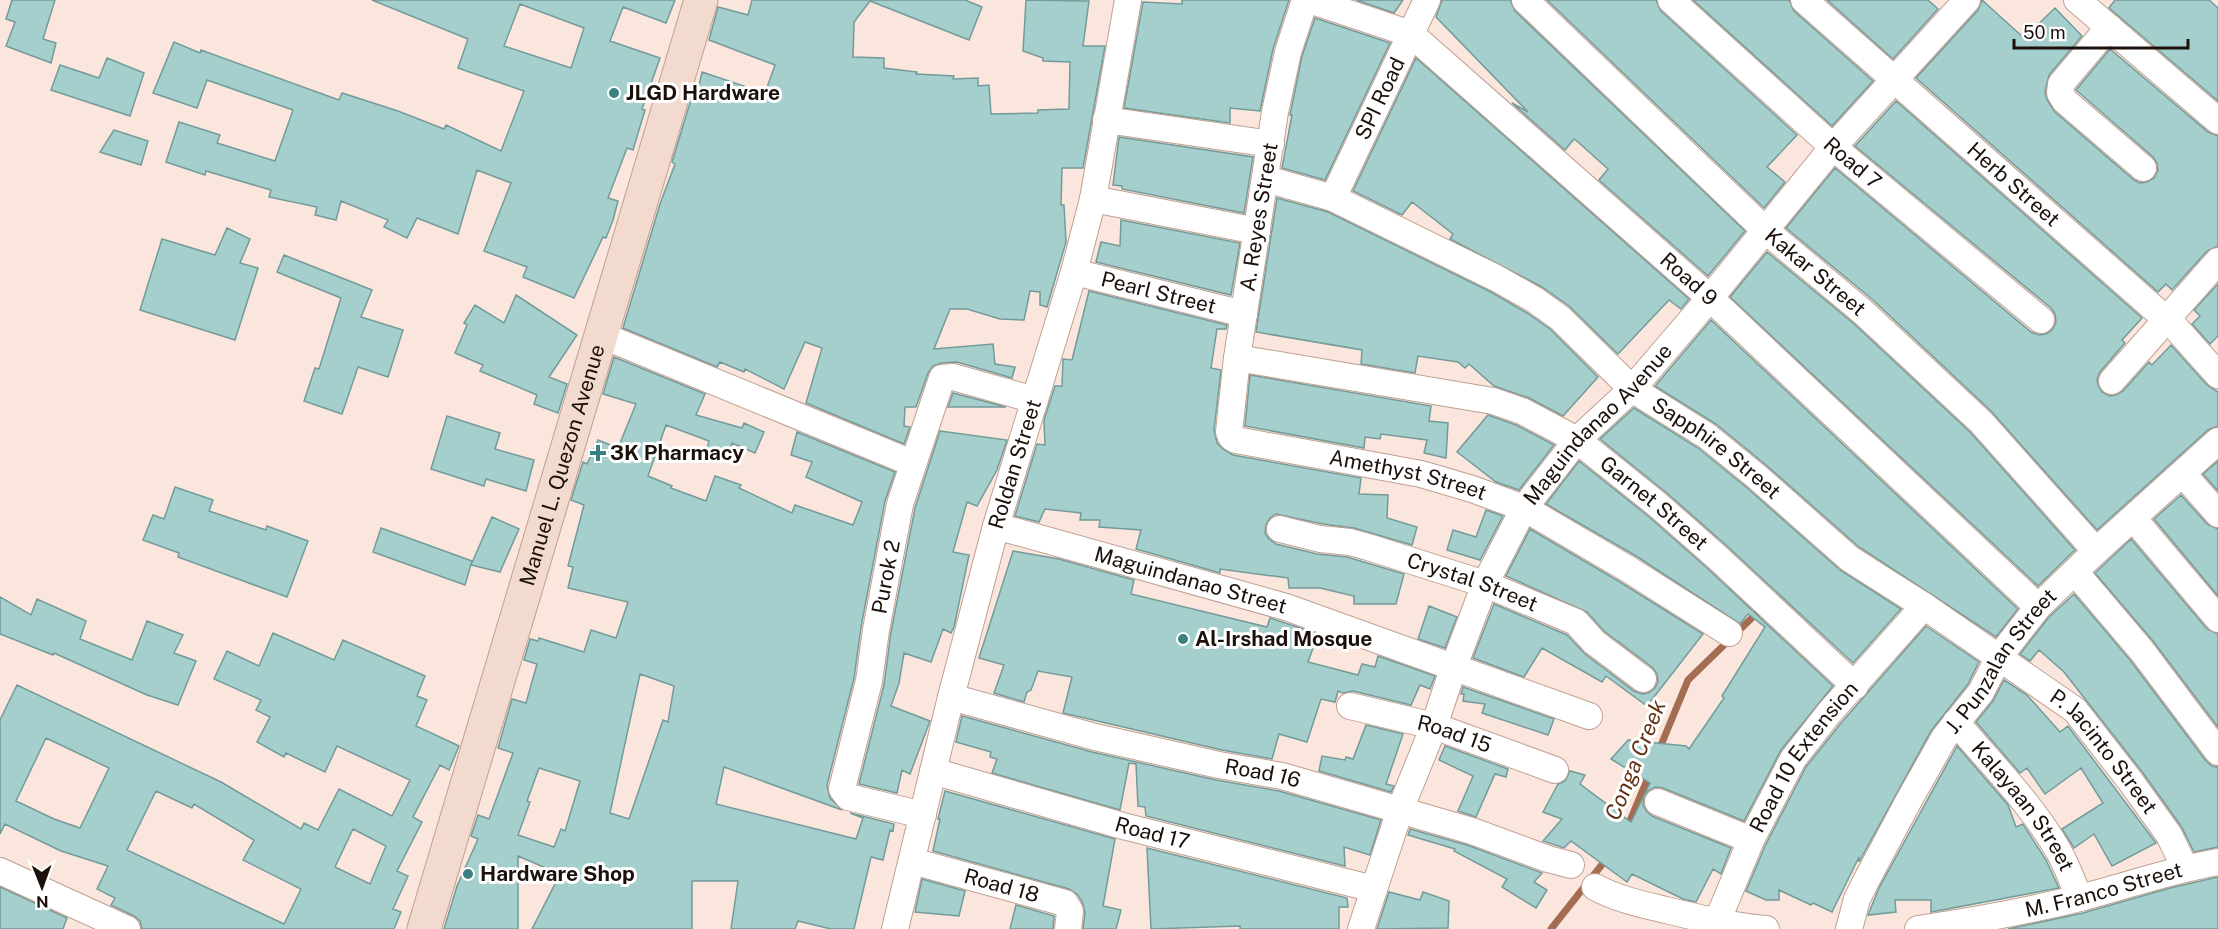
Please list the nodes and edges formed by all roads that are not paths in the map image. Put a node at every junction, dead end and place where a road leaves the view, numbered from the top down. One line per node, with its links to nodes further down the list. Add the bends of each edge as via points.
1 (701, 0): 29 (main road, Manuel L. Quezon Avenue)
2 (1128, 0): 13 (street, Roldan Street)
3 (1307, 0): 11 (street, Road 9); 15 (street, A. Reyes Street, via 1288,52)
4 (1427, 0): 11 (street, SPI Road)
5 (1525, 0): 22 (street, Kakar Street)
6 (1671, 0): 16 (street, Road 7)
7 (1804, 0): 12 (street, Herb Street)
8 (2077, 0): 10 (street)
9 (1955, 4): 12 (street, Maguindanao Avenue)
10 (2109, 27): 14 (street); 17 (street, via 2061,84 2060,93)
11 (1411, 34): 19 (street, SPI Road); 25 (street, Road 9)
12 (1892, 80): 16 (street, Maguindanao Avenue); 28 (street, Herb Street)
13 (1106, 120): 15 (street); 20 (street, Roldan Street)
14 (2218, 121)
15 (1271, 144): 18 (street, A. Reyes Street)
16 (1833, 147): 22 (street, Maguindanao Avenue); 27 (street, Road 7)
17 (2144, 168)
18 (1266, 180): 19 (street, Sapphire Street); 21 (street, A. Reyes Street)
19 (1333, 198): 33 (street, Sapphire Street, via 1535,300 1560,318)
20 (1093, 199): 21 (street); 24 (street, Roldan Street)
21 (1257, 231): 26 (street, A. Reyes Street)
22 (1766, 231): 25 (street, Maguindanao Avenue); 45 (street, Kakar Street, via 1863,312 1982,422)
23 (2218, 261): 28 (street)
24 (1074, 272): 26 (street, Pearl Street); 34 (street, Roldan Street)
25 (1710, 298): 33 (street, Maguindanao Avenue); 49 (street, Road 9)
26 (1244, 314): 30 (street, A. Reyes Street)
27 (2041, 320)
28 (2167, 321): 31 (street, Herb Street); 32 (street)
29 (601, 335): 38 (street); 78 (main road, Manuel L. Quezon Avenue)
30 (1237, 358): 35 (street, A. Reyes Street); 36 (street, Garnet Street, via 1492,401 1522,411)
31 (2218, 375)
32 (2112, 381)
33 (1632, 389): 36 (street, Maguindanao Avenue); 48 (street, Sapphire Street, via 1707,436 1850,559)
34 (1035, 400): 38 (street, Purok 2, via 953,377 942,378); 43 (street, Roldan Street)
35 (1231, 437): 40 (street, Amethyst Street, via 1421,474)
36 (1577, 440): 40 (street, Maguindanao Avenue); 55 (street, Garnet Street, via 1717,557)
37 (2218, 441): 39 (street, J. Punzalan Street)
38 (912, 463): 66 (street, Purok 2, via 900,504 867,691 842,789 848,796)
39 (2183, 474): 41 (street); 42 (street, J. Punzalan Street)
40 (1524, 508): 47 (street, Maguindanao Avenue); 51 (street, Amethyst Street)
41 (2218, 514)
42 (2134, 519): 45 (street, J. Punzalan Street); 50 (street)
43 (996, 526): 53 (street, Maguindanao Street, via 1286,606); 56 (street, Roldan Street)
44 (1280, 529): 47 (street, Crystal Street, via 1320,540 1350,542)
45 (2096, 551): 46 (street, J. Punzalan Street)
46 (2075, 572): 49 (street, J. Punzalan Street); 61 (street, via 2142,651)
47 (1485, 584): 53 (street, Maguindanao Avenue); 54 (street, Crystal Street, via 1576,622 1594,642)
48 (1924, 606): 52 (street, Sapphire Street); 55 (street, Road 10 Extension)
49 (2038, 607): 52 (street, J. Punzalan Street)
50 (2218, 619)
51 (1728, 633)
52 (1999, 657): 59 (street, J. Punzalan Street, via 1981,692); 71 (street, P. Jacinto Street, via 2075,710 2169,835)
53 (1454, 666): 58 (street, Maguindanao Street); 60 (street, Maguindanao Avenue)
54 (1643, 679)
55 (1855, 686): 67 (street, Road 10 Extension, via 1803,744)
56 (951, 697): 63 (street, Roldan Street); 65 (street, Road 16, via 1095,737 1282,776)
57 (1350, 706): 60 (street, Road 15)
58 (1588, 716)
59 (1956, 722): 75 (street, Kalayaan Street, via 2053,841); 83 (street, J. Punzalan Street, via 1866,880)
60 (1434, 726): 62 (street, Road 15); 65 (street, Maguindanao Avenue)
61 (2218, 752)
62 (1555, 770)
63 (933, 771): 66 (street, Roldan Street); 74 (street, Road 17, via 1123,826)
64 (1658, 802): 67 (street)
65 (1400, 810): 70 (street, Road 16); 74 (street, Maguindanao Avenue)
66 (922, 815): 68 (street, Roldan Street)
67 (1751, 840): 76 (street, Road 10 Extension)
68 (912, 861): 79 (street, Roldan Street); 80 (street, Road 18, via 1065,903 1070,910)
69 (2218, 862): 71 (street, M. Franco Street)
70 (1571, 865)
71 (2185, 868): 75 (street, M. Franco Street)
72 (0, 871): 77 (street)
73 (1595, 887): 76 (street, via 1624,900)
74 (1374, 890): 81 (street, Maguindanao Avenue)
75 (2079, 898): 84 (street, M. Franco Street)
76 (1715, 925): 82 (street)
77 (127, 929)
78 (424, 929)
79 (895, 929)
80 (1068, 929)
81 (1361, 929)
82 (1766, 929)
83 (1849, 929)
84 (1918, 929)

